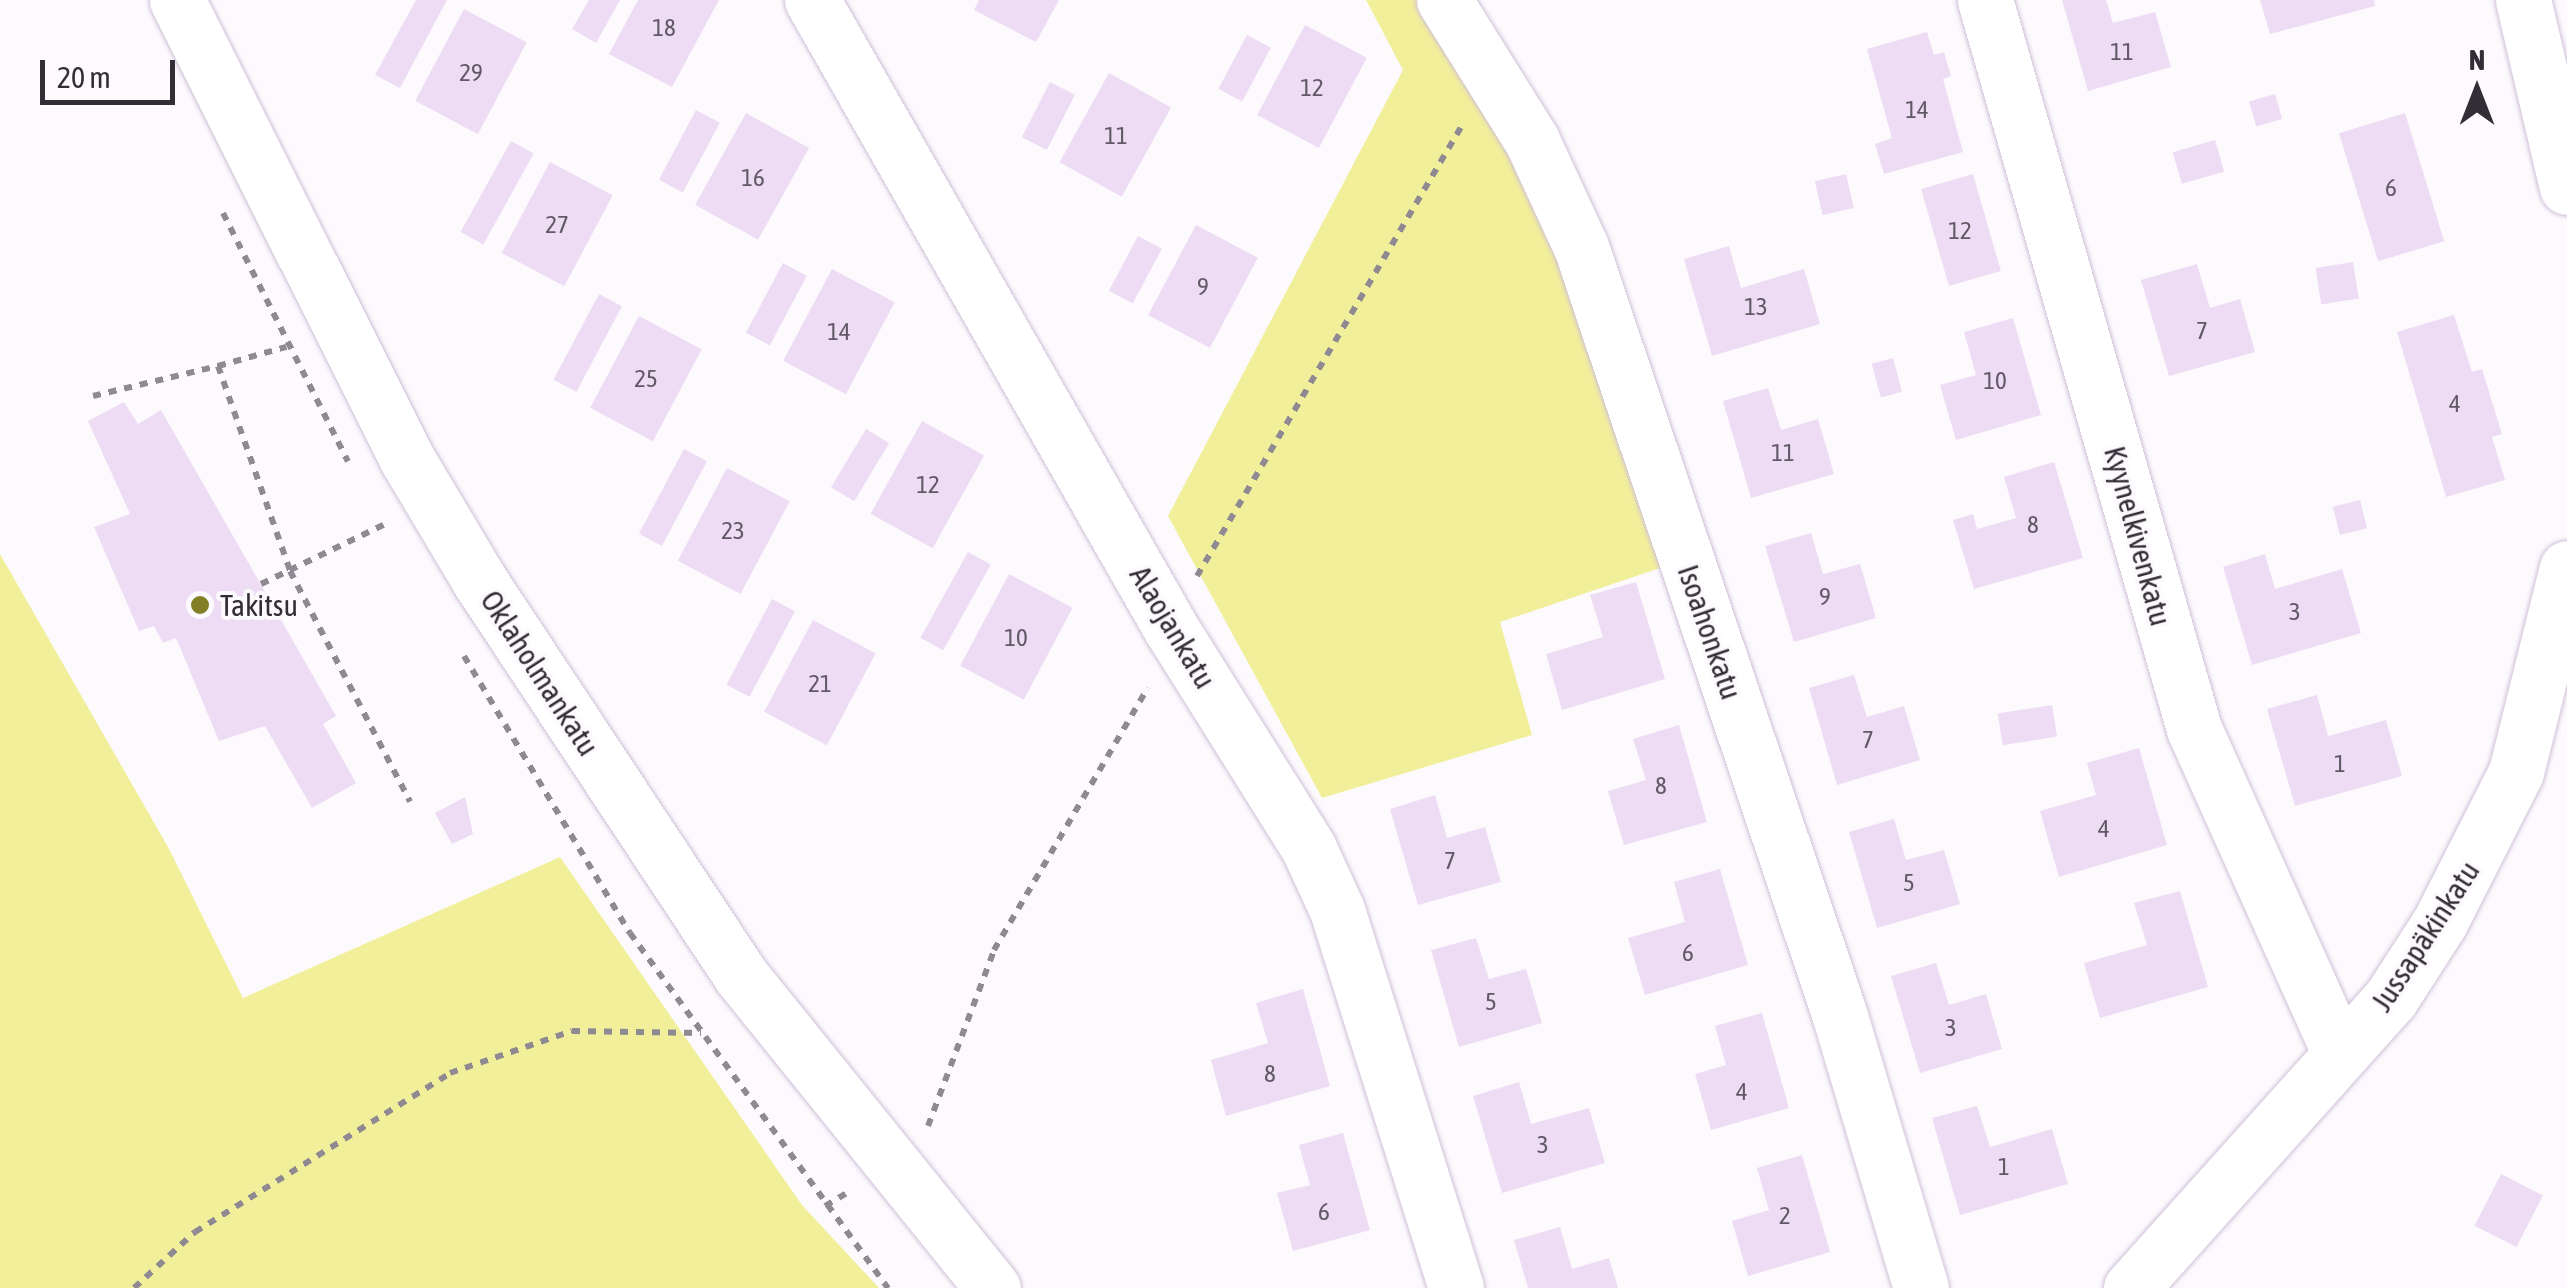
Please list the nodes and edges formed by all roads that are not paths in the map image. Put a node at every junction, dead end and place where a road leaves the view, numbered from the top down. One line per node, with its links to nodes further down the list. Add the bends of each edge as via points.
1 (176, 0): 9 (street, Oklaholmankatu, via 399,443 479,580 741,976)
2 (812, 0): 10 (street, Alaojankatu, via 1170,626 1309,849 1337,910)
3 (1444, 0): 11 (street, Isoahonkatu, via 1532,142 1581,248 1838,1013)
4 (1985, 0): 8 (street, Kyynelkivenkatu, via 2194,730)
5 (2523, 0): 6 (street)
6 (2565, 160)
7 (2567, 568): 8 (street, Jussapäkinkatu, via 2537,711 2480,850 2391,998)
8 (2340, 1054): 12 (street, Jussapäkinkatu)
9 (994, 1288)
10 (1456, 1288)
11 (1920, 1288)
12 (2131, 1288)

